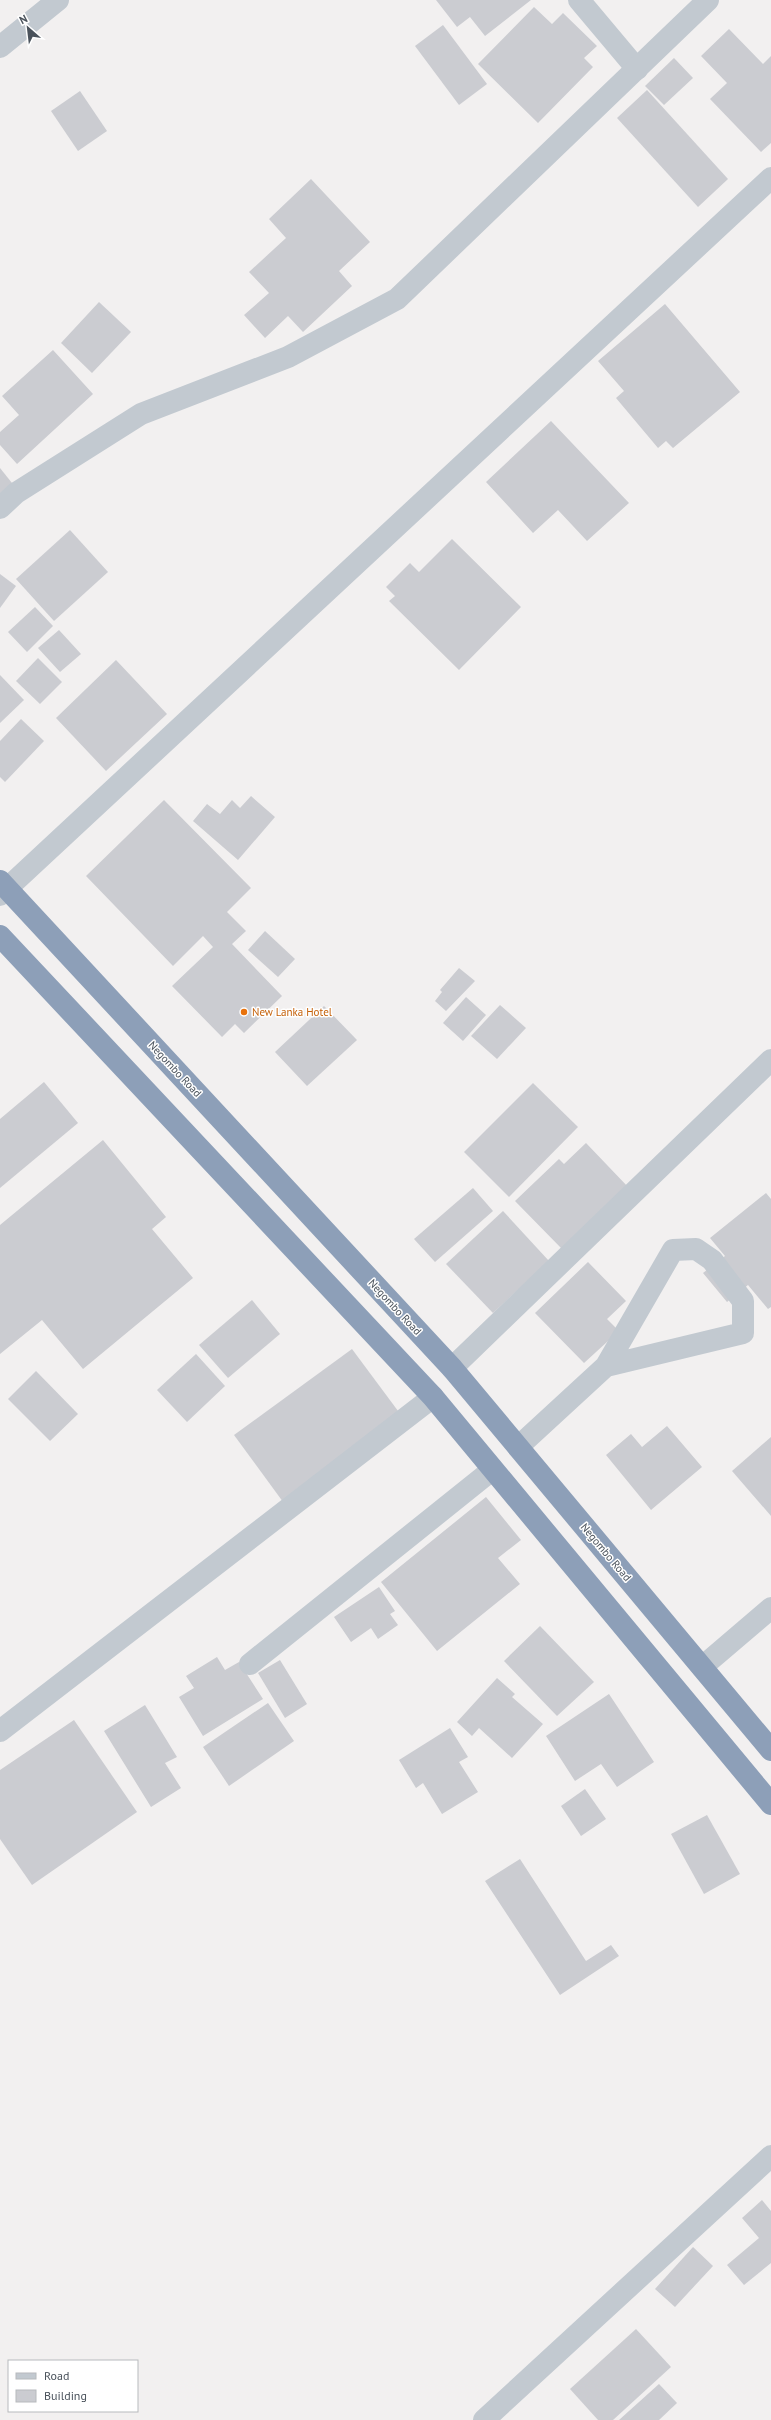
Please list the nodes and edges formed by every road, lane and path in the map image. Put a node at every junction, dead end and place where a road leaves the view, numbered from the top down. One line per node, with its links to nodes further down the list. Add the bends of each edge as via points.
1 (58, 0): 4 (street)
2 (579, 0): 5 (street)
3 (708, 0): 5 (street)
4 (0, 46)
5 (637, 69): 7 (street, via 397,299 288,357 140,414 16,493)
6 (771, 178): 8 (street)
7 (0, 508)
8 (2, 888): 12 (highway, Negombo Road)
9 (0, 936): 13 (highway)
10 (771, 1060): 12 (street)
11 (606, 1366): 11 (street, via 673,1250 696,1249 712,1260 744,1301 743,1332); 14 (street)
12 (452, 1368): 14 (highway, Negombo Road)
13 (433, 1397): 15 (highway); 19 (street)
14 (518, 1447): 18 (highway, Negombo Road)
15 (492, 1470): 17 (street); 21 (highway)
16 (771, 1608): 18 (street)
17 (250, 1664)
18 (702, 1667): 20 (highway, Negombo Road)
19 (0, 1731)
20 (771, 1750)
21 (771, 1804)
22 (771, 2156): 23 (street)
23 (484, 2420)

